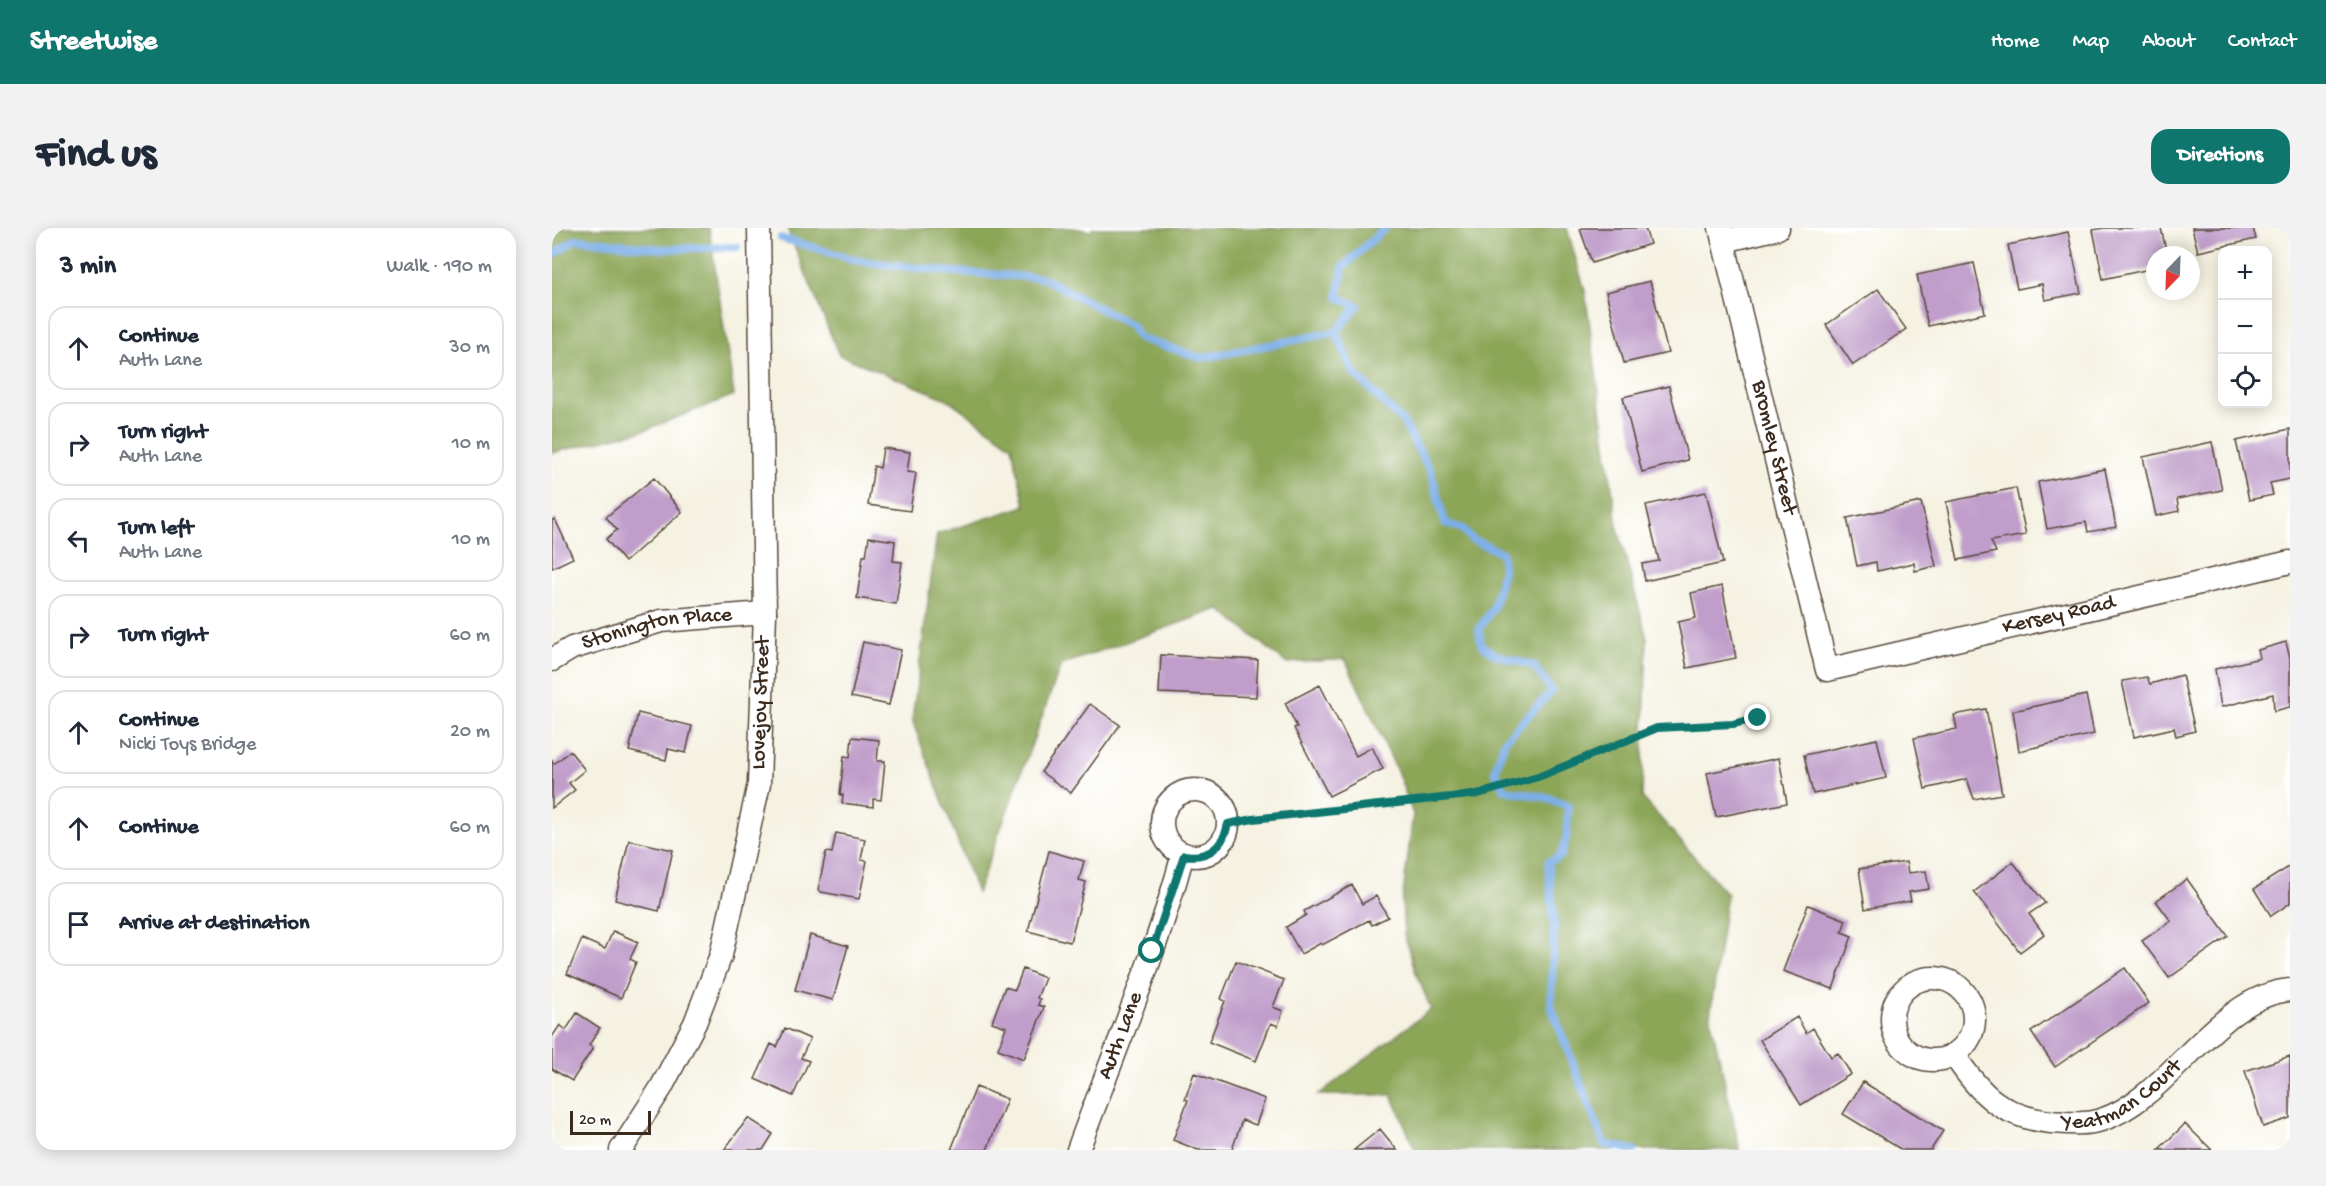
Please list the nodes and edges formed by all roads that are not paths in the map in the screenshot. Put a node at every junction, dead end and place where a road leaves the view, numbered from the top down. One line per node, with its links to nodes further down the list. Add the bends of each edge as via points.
1 (759, 228): 5 (street, Lovejoy Street)
2 (1778, 228): 3 (street)
3 (1722, 234): 7 (street, Bromley Street)
4 (2290, 562): 7 (street, Kersey Road)
5 (765, 614): 6 (street, Stonington Place, via 661,621 572,648); 11 (street, Lovejoy Street, via 759,784 721,955 695,1023 661,1088)
6 (552, 660)
7 (1827, 669)
8 (1184, 855): 8 (street, via 1166,840 1161,818 1165,807 1183,792 1206,792 1223,805 1228,824 1221,844 1213,851); 12 (street, Auth Lane)
9 (2290, 990): 10 (street, Yeatman Court, via 2276,991 2235,1013 2132,1104 2100,1120 2070,1124 2016,1116 1980,1090)
10 (1954, 1055)
11 (621, 1150)
12 (1078, 1150)

